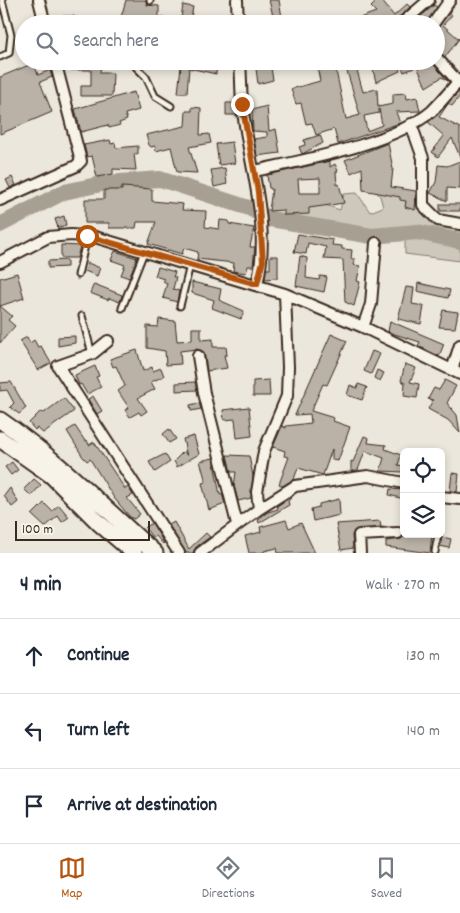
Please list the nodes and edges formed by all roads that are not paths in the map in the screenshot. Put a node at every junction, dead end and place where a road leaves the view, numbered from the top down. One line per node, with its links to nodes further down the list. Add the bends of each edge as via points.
1 (2, 0): 11 (lane, via 11,35 9,53)
2 (38, 0): 7 (street)
3 (237, 0): 8 (street)
4 (429, 0): 9 (street)
5 (435, 0): 6 (street)
6 (450, 1): 10 (street)
7 (42, 15)
8 (238, 15)
9 (412, 15)
10 (440, 15)
11 (0, 57)
12 (445, 68): 16 (street)
13 (57, 70): 20 (street, via 81,162)
14 (139, 70): 17 (lane, via 155,96)
15 (240, 70): 19 (street, via 242,104)
16 (459, 84): 18 (street, via 431,111)
17 (172, 106)
18 (411, 124): 19 (street, via 343,150); 21 (street, via 423,158 423,205 438,220)
19 (254, 171): 28 (street, via 263,261)
20 (0, 200)
21 (460, 224)
22 (87, 236): 24 (street); 25 (street, via 48,237); 27 (lane)
23 (376, 242): 33 (street, via 371,304)
24 (144, 251): 26 (street); 31 (lane)
25 (0, 262)
26 (190, 264): 28 (street); 30 (lane)
27 (78, 275)
28 (257, 284): 29 (street)
29 (285, 294): 33 (street); 44 (street, via 287,396 264,451 257,492)
30 (180, 306)
31 (122, 308)
32 (82, 316): 36 (lane)
33 (363, 327): 38 (street)
34 (108, 341): 36 (street)
35 (460, 346): 38 (street)
36 (92, 354): 51 (street, via 58,366)
37 (198, 356): 45 (street, via 204,393)
38 (456, 372)
39 (0, 420): 50 (main road, via 63,467)
40 (0, 439): 49 (main road, via 51,475)
41 (400, 482): 44 (street, via 368,476 295,486)
42 (445, 497): 43 (street)
43 (460, 499)
44 (259, 509): 45 (street)
45 (237, 524): 52 (street)
46 (398, 533): 53 (street, via 359,535)
47 (437, 538): 48 (lane)
48 (435, 552)
49 (134, 553)
50 (155, 553)
51 (179, 553)
52 (200, 553)
53 (360, 553)

